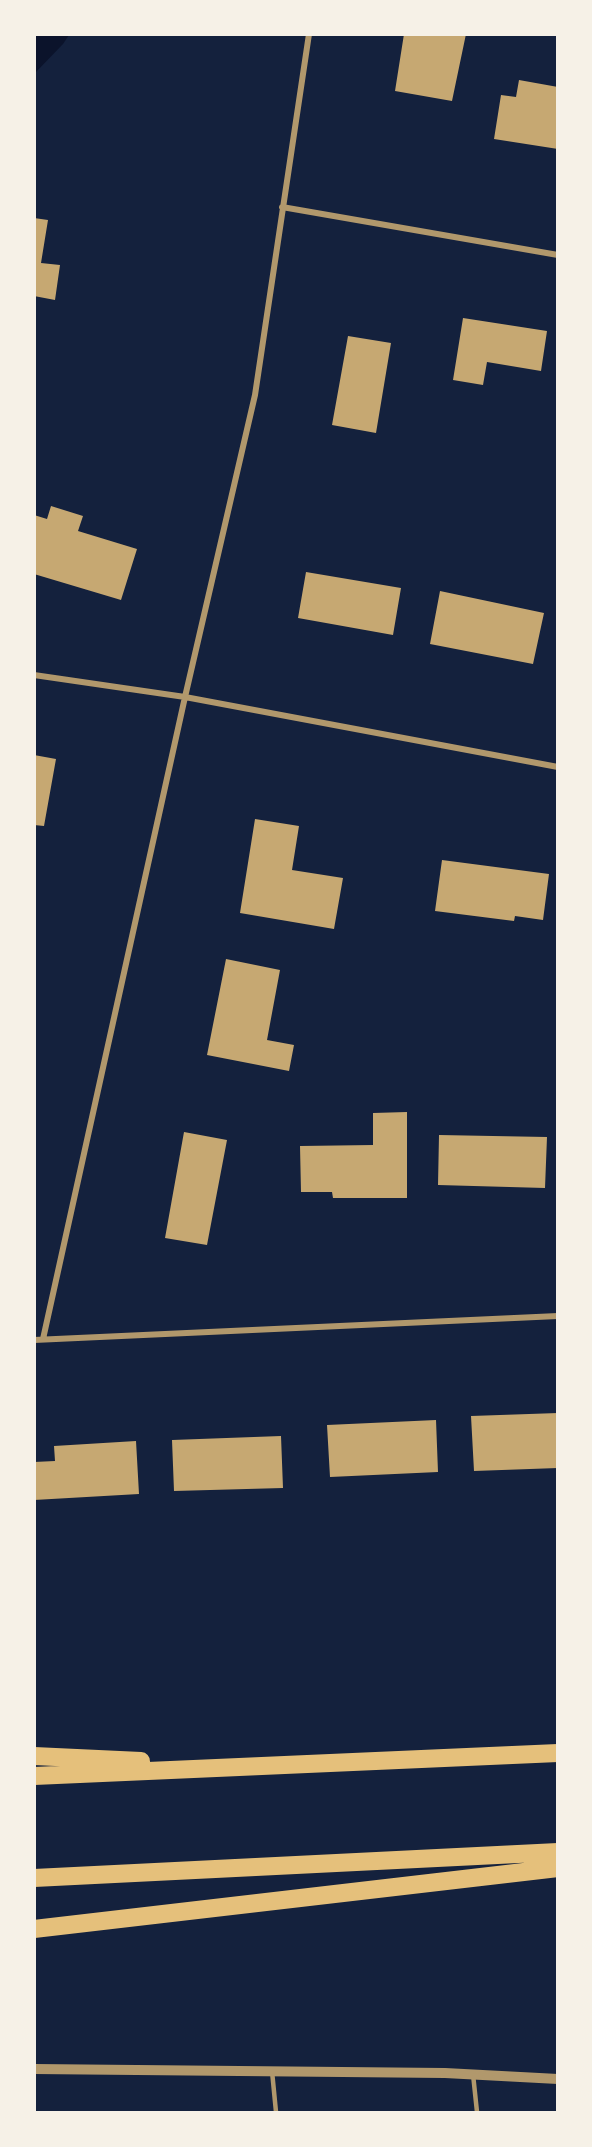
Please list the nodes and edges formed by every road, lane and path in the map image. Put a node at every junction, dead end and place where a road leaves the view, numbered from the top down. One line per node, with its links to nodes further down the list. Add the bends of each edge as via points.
1 (309, 34): 2 (street)
2 (282, 207): 3 (street); 5 (street, via 255,394)
3 (558, 255)
4 (34, 675): 5 (street)
5 (185, 697): 6 (street); 8 (street)
6 (558, 767)
7 (558, 1316): 8 (street)
8 (43, 1339): 9 (street)
9 (34, 1340)
10 (558, 1753): 12 (highway)
11 (34, 1756): 12 (highway)
12 (266, 1766): 13 (highway)
13 (34, 1776)
14 (558, 1852): 16 (highway)
15 (558, 1868): 17 (highway)
16 (34, 1878)
17 (34, 1929)
18 (34, 2069): 19 (street)
19 (272, 2071): 20 (street); 22 (lane)
20 (473, 2074): 21 (street); 23 (lane)
21 (558, 2079)
22 (276, 2112)
23 (477, 2112)

